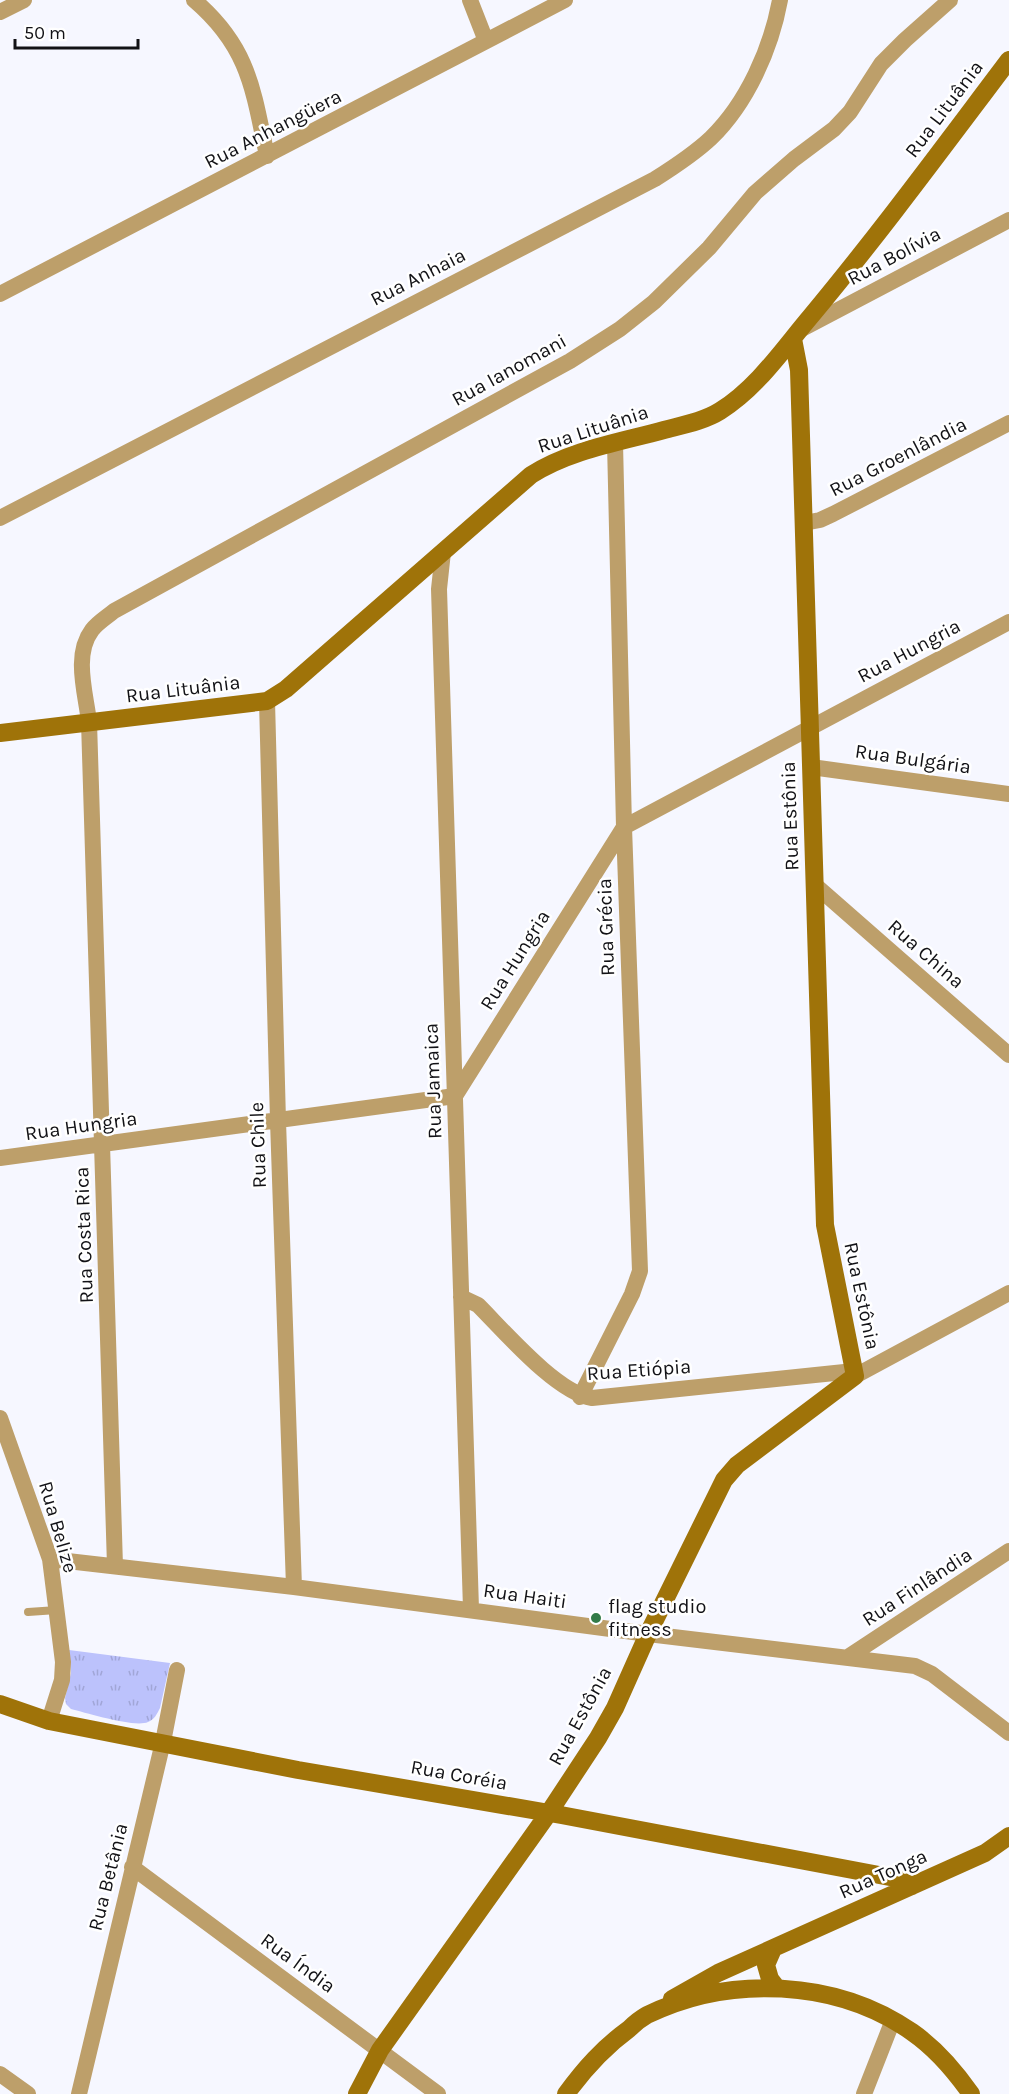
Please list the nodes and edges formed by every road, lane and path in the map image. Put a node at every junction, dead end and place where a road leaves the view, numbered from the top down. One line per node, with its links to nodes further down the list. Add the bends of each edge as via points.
1 (24, 0): 7 (street)
2 (194, 0): 10 (street, via 213,16 242,59 252,82)
3 (470, 0): 8 (street)
4 (565, 0): 8 (street, Rua Anhangüera)
5 (780, 0): 16 (street, Rua Anhaia, via 770,43 753,80 711,138 683,161)
6 (950, 0): 21 (street, Rua Ianomani, via 881,64 834,129 755,193 681,277 620,328 570,361 102,620 83,649)
7 (0, 12)
8 (486, 41): 10 (street, Rua Anhangüera)
9 (1009, 60): 13 (street, Rua Lituânia)
10 (267, 156): 12 (street, Rua Anhangüera)
11 (1009, 220): 13 (street, Rua Bolívia)
12 (0, 294)
13 (796, 335): 15 (street, Rua Lituânia, via 758,379 717,412); 17 (street, Rua Estônia)
14 (1009, 423): 17 (street, Rua Groenlândia, via 833,514)
15 (615, 443): 18 (street, Rua Lituânia, via 549,464 531,475); 26 (street, Rua Grécia)
16 (0, 518)
17 (804, 523): 22 (street, Rua Estônia)
18 (443, 552): 20 (street, Rua Lituânia, via 286,689); 29 (street, Rua Jamaica, via 439,589)
19 (1009, 622): 22 (street, Rua Hungria)
20 (267, 701): 21 (street, Rua Lituânia); 30 (street, Rua Chile)
21 (89, 723): 23 (street, Rua Lituânia); 31 (street, Rua Costa Rica)
22 (810, 727): 24 (street, Rua Estônia); 26 (street, Rua Hungria)
23 (0, 734)
24 (811, 767): 25 (street, Rua Bulgária); 27 (street, Rua Estônia)
25 (1009, 794)
26 (624, 827): 29 (street, Rua Hungria); 36 (street, Rua Grécia, via 640,1271)
27 (815, 885): 28 (street, Rua China); 35 (street, Rua Estônia, via 825,1225)
28 (1009, 1055)
29 (455, 1096): 30 (street, Rua Hungria); 34 (street, Rua Jamaica)
30 (278, 1121): 31 (street, Rua Hungria); 42 (street, Rua Chile)
31 (102, 1144): 32 (street, Rua Hungria); 41 (street, Rua Costa Rica)
32 (0, 1158)
33 (1009, 1293): 35 (street, Rua Etiópia)
34 (461, 1298): 36 (street, Rua Etiópia, via 478,1305 558,1383); 43 (street, Rua Jamaica)
35 (855, 1374): 36 (street, Rua Etiópia); 46 (street, Rua Estônia, via 730,1471)
36 (580, 1396)
37 (0, 1418): 38 (street, Rua Belize)
38 (6, 1448): 40 (street, Rua Belize)
39 (1009, 1551): 47 (street, Rua Finlândia)
40 (50, 1559): 41 (street, Rua Haiti); 44 (street, Rua Belize)
41 (115, 1566): 42 (street, Rua Haiti)
42 (294, 1587): 43 (street, Rua Haiti)
43 (471, 1609): 46 (street, Rua Haiti)
44 (57, 1610): 45 (lane); 50 (street, Rua Belize, via 63,1671)
45 (28, 1612)
46 (648, 1634): 47 (street, Rua Haiti); 53 (street, Rua Estônia, via 607,1722)
47 (848, 1657): 51 (street, Rua Haiti, via 923,1669)
48 (177, 1670): 52 (street, Rua Betânia)
49 (0, 1704): 50 (street, Rua Coréia)
50 (49, 1721): 52 (street, Rua Coréia)
51 (1009, 1734)
52 (163, 1742): 53 (street, Rua Coréia); 55 (street, Rua Betânia)
53 (548, 1814): 56 (street, Rua Coréia, via 895,1878); 61 (street, Rua Estônia)
54 (1009, 1836): 56 (street, Rua Tonga, via 985,1853)
55 (132, 1867): 61 (street, Rua Índia); 64 (street, Rua Betânia)
56 (912, 1886): 57 (street, Rua Tonga)
57 (773, 1949): 58 (street, via 766,1965); 59 (street, Rua Tonga, via 706,1979)
58 (777, 1988): 59 (street, via 705,1996); 60 (street, via 834,1996)
59 (645, 2016): 67 (street, via 588,2064)
60 (893, 2020): 68 (street); 69 (street, via 933,2050)
61 (380, 2049): 65 (street, Rua Estônia); 66 (street, Rua Índia)
62 (0, 2074): 63 (street)
63 (28, 2094)
64 (79, 2094)
65 (357, 2094)
66 (438, 2094)
67 (566, 2094)
68 (864, 2094)
69 (971, 2094)

